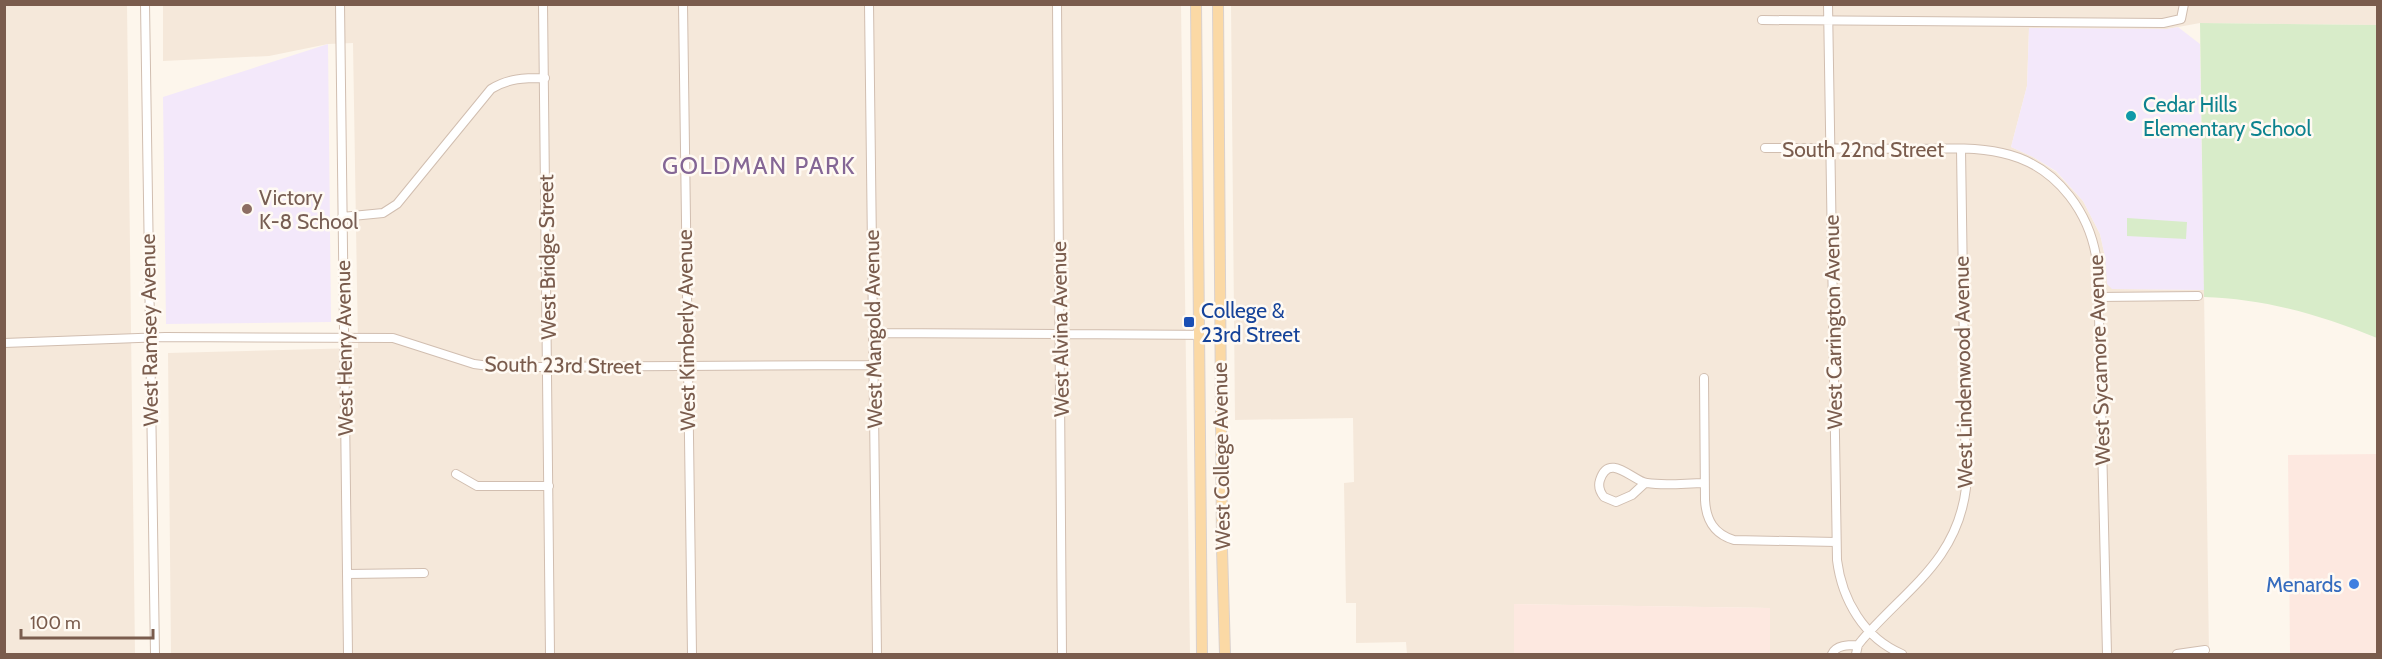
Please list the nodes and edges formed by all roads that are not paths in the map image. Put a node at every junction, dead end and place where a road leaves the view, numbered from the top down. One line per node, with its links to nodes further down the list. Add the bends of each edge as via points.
1 (145, 4): 25 (street, West Ramsey Avenue)
2 (340, 4): 17 (street, West Henry Avenue)
3 (543, 4): 13 (street, West Bridge Street)
4 (683, 4): 28 (street, West Kimberly Avenue)
5 (869, 4): 20 (street, West Mangold Avenue)
6 (1057, 4): 21 (street, West Alvina Avenue)
7 (1196, 4): 22 (main road, West College Avenue)
8 (1218, 4): 23 (main road, West College Avenue)
9 (1828, 4): 12 (street, West Carrington Avenue)
10 (2184, 4): 12 (street, via 2181,19 2163,23)
11 (1762, 20): 12 (street)
12 (1827, 20): 15 (street, West Carrington Avenue)
13 (545, 78): 17 (street, via 513,79 491,89 397,204 383,213); 29 (street, West Bridge Street)
14 (1765, 148): 15 (street, South 22nd Street)
15 (1830, 148): 16 (street, South 22nd Street); 35 (street, West Carrington Avenue)
16 (1961, 149): 19 (street, West Sycamore Avenue, via 2022,159 2040,168 2063,188 2092,232); 38 (street, West Lindenwood Avenue, via 1964,506 1943,554)
17 (342, 217): 24 (street, West Henry Avenue)
18 (2198, 296): 19 (street)
19 (2098, 297): 52 (street, West Sycamore Avenue)
20 (873, 333): 21 (street); 27 (street, West Mangold Avenue)
21 (1060, 334): 22 (street); 46 (street, West Alvina Avenue)
22 (1200, 335): 23 (street); 47 (main road, West College Avenue)
23 (1220, 335): 48 (main road, West College Avenue)
24 (343, 336): 25 (street, South 23rd Street); 29 (street, South 23rd Street, via 393,338 474,364); 37 (street, West Henry Avenue)
25 (149, 338): 26 (street, South 23rd Street); 41 (street, West Ramsey Avenue)
26 (4, 343)
27 (873, 365): 28 (street, South 23rd Street); 45 (street, West Mangold Avenue)
28 (686, 366): 29 (street, South 23rd Street); 44 (street, West Kimberly Avenue)
29 (548, 367): 34 (street, West Bridge Street)
30 (1704, 378): 33 (street)
31 (456, 474): 34 (street, via 477,486)
32 (1645, 483): 32 (street, via 1624,470 1611,468 1602,476 1599,488 1604,497 1616,502); 33 (street)
33 (1704, 483): 35 (street, via 1708,518 1726,537 1745,541)
34 (549, 486): 43 (street, West Bridge Street)
35 (1836, 542): 38 (street, West Carrington Avenue, via 1844,592)
36 (424, 573): 37 (street)
37 (347, 574): 42 (street, West Henry Avenue)
38 (1869, 632): 39 (street, West Lindenwood Avenue); 51 (street)
39 (1858, 645): 49 (street, via 1842,646); 50 (street)
40 (2205, 650): 53 (street)
41 (154, 654)
42 (348, 654)
43 (550, 654)
44 (692, 654)
45 (877, 654)
46 (1062, 654)
47 (1203, 654)
48 (1226, 654)
49 (1832, 654)
50 (1856, 654)
51 (1902, 654)
52 (2107, 654)
53 (2177, 654)

